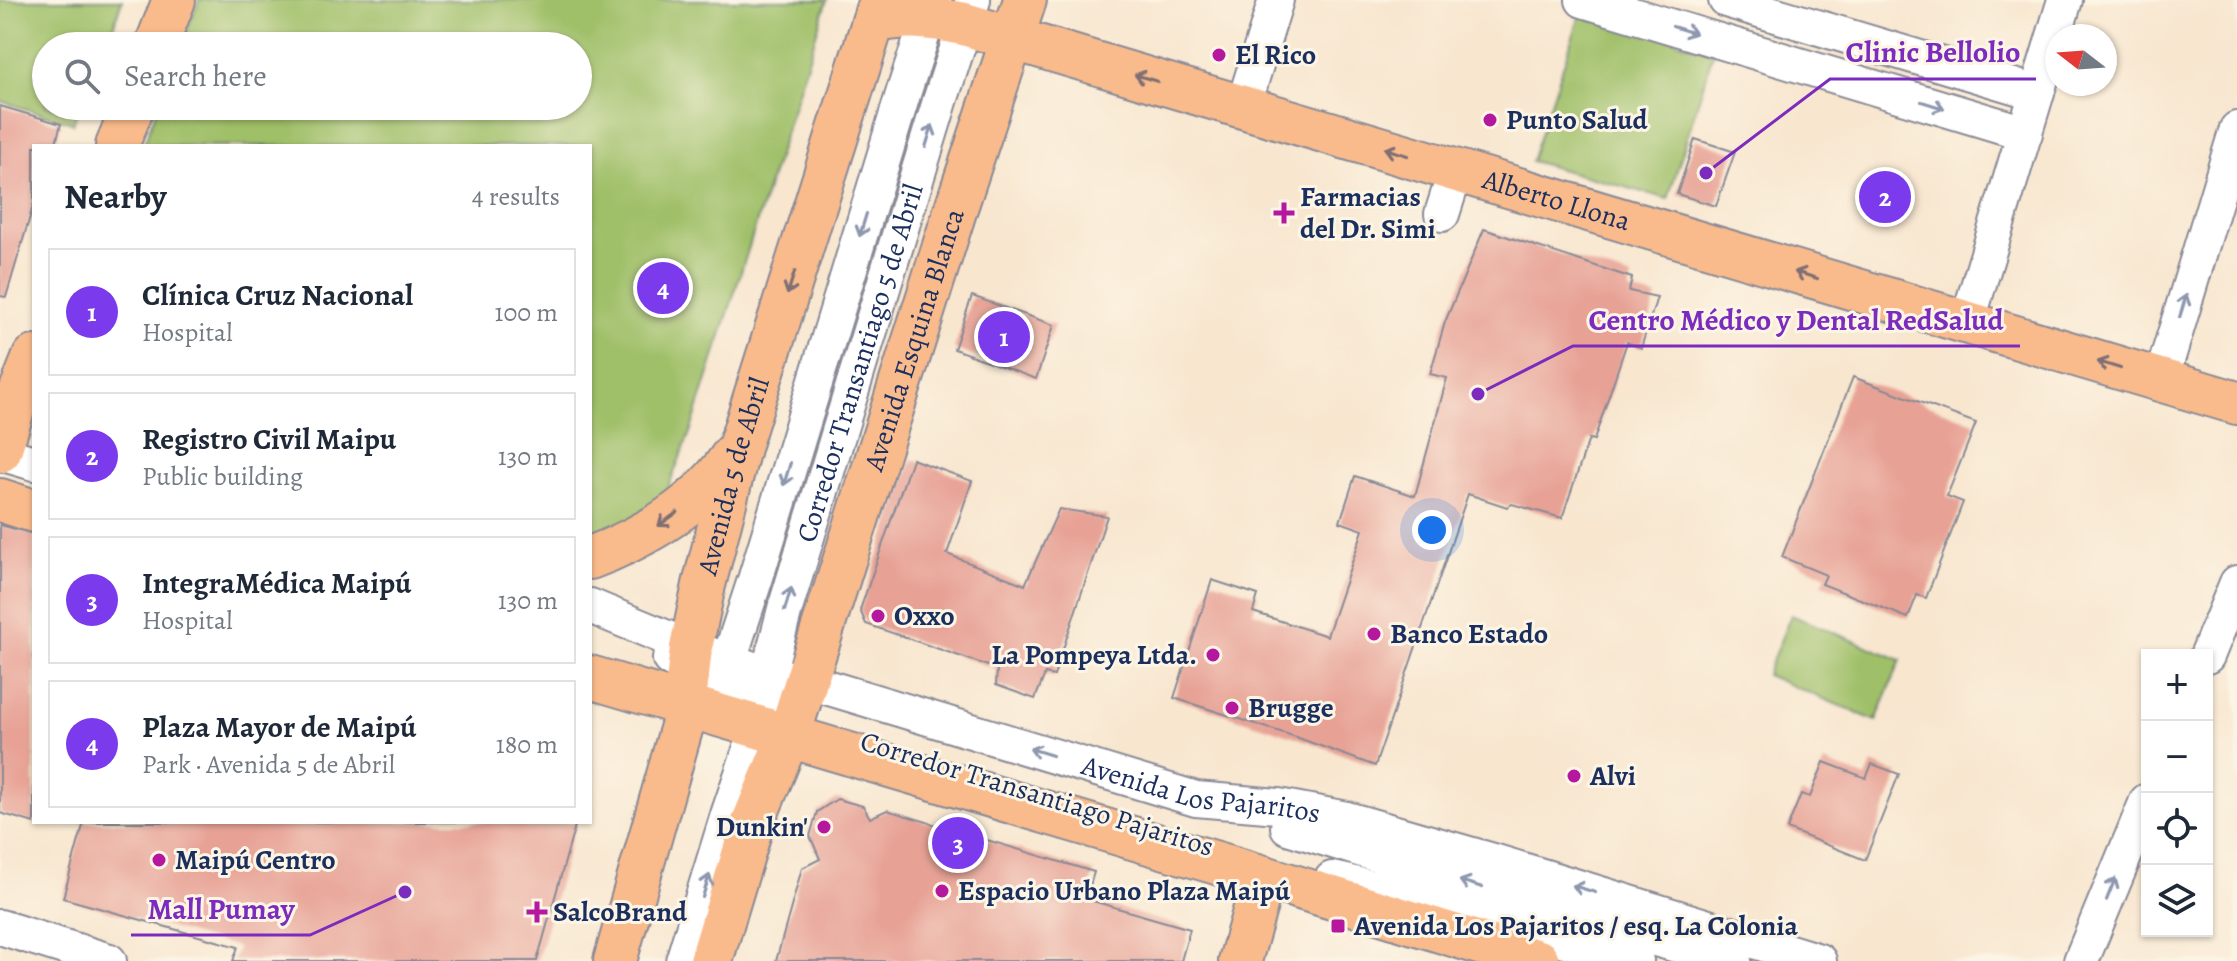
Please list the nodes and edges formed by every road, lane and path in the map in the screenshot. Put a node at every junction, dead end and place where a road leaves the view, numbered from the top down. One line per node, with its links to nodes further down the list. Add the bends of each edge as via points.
1 (174, 0): 9 (main road)
2 (1276, 0): 11 (street)
3 (1583, 0): 14 (street, one-way to 14)
4 (1726, 0): 10 (street)
5 (2065, 0): 10 (street)
6 (950, 10): 7 (main road, Alberto Llona, via 895,16); 8 (main road, Alberto Llona); 34 (street, Corredor Transantiago 5 de Abril, one-way to 6, via 804,548); 35 (street, Corredor Transantiago 5 de Abril, one-way to 35)
7 (876, 11): 23 (main road, Avenida 5 de Abril, one-way to 23)
8 (1019, 19): 11 (main road, Alberto Llona, one-way to 8); 34 (main road, Avenida Esquina Blanca)
9 (161, 32)
10 (2037, 93): 14 (street)
11 (1243, 107): 16 (main road, Alberto Llona, one-way to 11)
12 (127, 120): 15 (main road)
13 (2237, 129): 20 (street, one-way to 13)
14 (2025, 133): 18 (street)
15 (118, 144)
16 (1456, 170): 17 (street); 18 (main road, Alberto Llona, one-way to 16)
17 (1442, 214)
18 (1967, 323): 20 (main road, Alberto Llona, one-way to 18)
19 (32, 363): 22 (main road)
20 (2161, 380): 21 (main road, Alberto Llona)
21 (2237, 403)
22 (16, 411): 24 (main road)
23 (740, 444): 28 (main road, one-way to 28, via 720,474 672,517); 35 (main road, Avenida 5 de Abril, via 704,585)
24 (0, 452): 25 (street)
25 (32, 462)
26 (0, 500): 27 (main road)
27 (32, 510)
28 (592, 557)
29 (2237, 583): 32 (street)
30 (592, 607): 35 (street, Avenida Los Pajaritos)
31 (592, 629): 35 (street, via 656,652)
32 (2210, 649)
33 (592, 677): 35 (main road, Avenida Los Pajaritos)
34 (786, 677): 35 (street, Avenida Los Pajaritos); 36 (main road); 37 (street, Avenida Los Pajaritos, one-way to 34)
35 (703, 680): 36 (main road, Avenida Los Pajaritos); 36 (street, via 743,683); 42 (main road, Avenida 5 de Abril, via 682,726); 43 (street, Corredor Transantiago 5 de Abril, via 693,734)
36 (771, 719): 39 (main road, Avenida Los Pajaritos); 44 (street, one-way to 36, via 731,803); 45 (main road, via 757,809); 48 (street, Corredor Transantiago Pajaritos, via 1272,865 1404,895)
37 (1196, 799): 49 (street, Corredor Transantiago Pajaritos, one-way to 37); 50 (street, Avenida Los Pajaritos, one-way to 37, via 1347,819)
38 (2141, 816): 51 (street, one-way to 38)
39 (1264, 877): 46 (main road); 47 (main road, Avenida Los Pajaritos)
40 (0, 927): 41 (street)
41 (109, 961)
42 (615, 961)
43 (629, 961)
44 (683, 961)
45 (711, 961)
46 (1240, 961)
47 (1538, 961)
48 (1636, 961)
49 (1734, 961)
50 (1819, 961)
51 (2081, 961)

